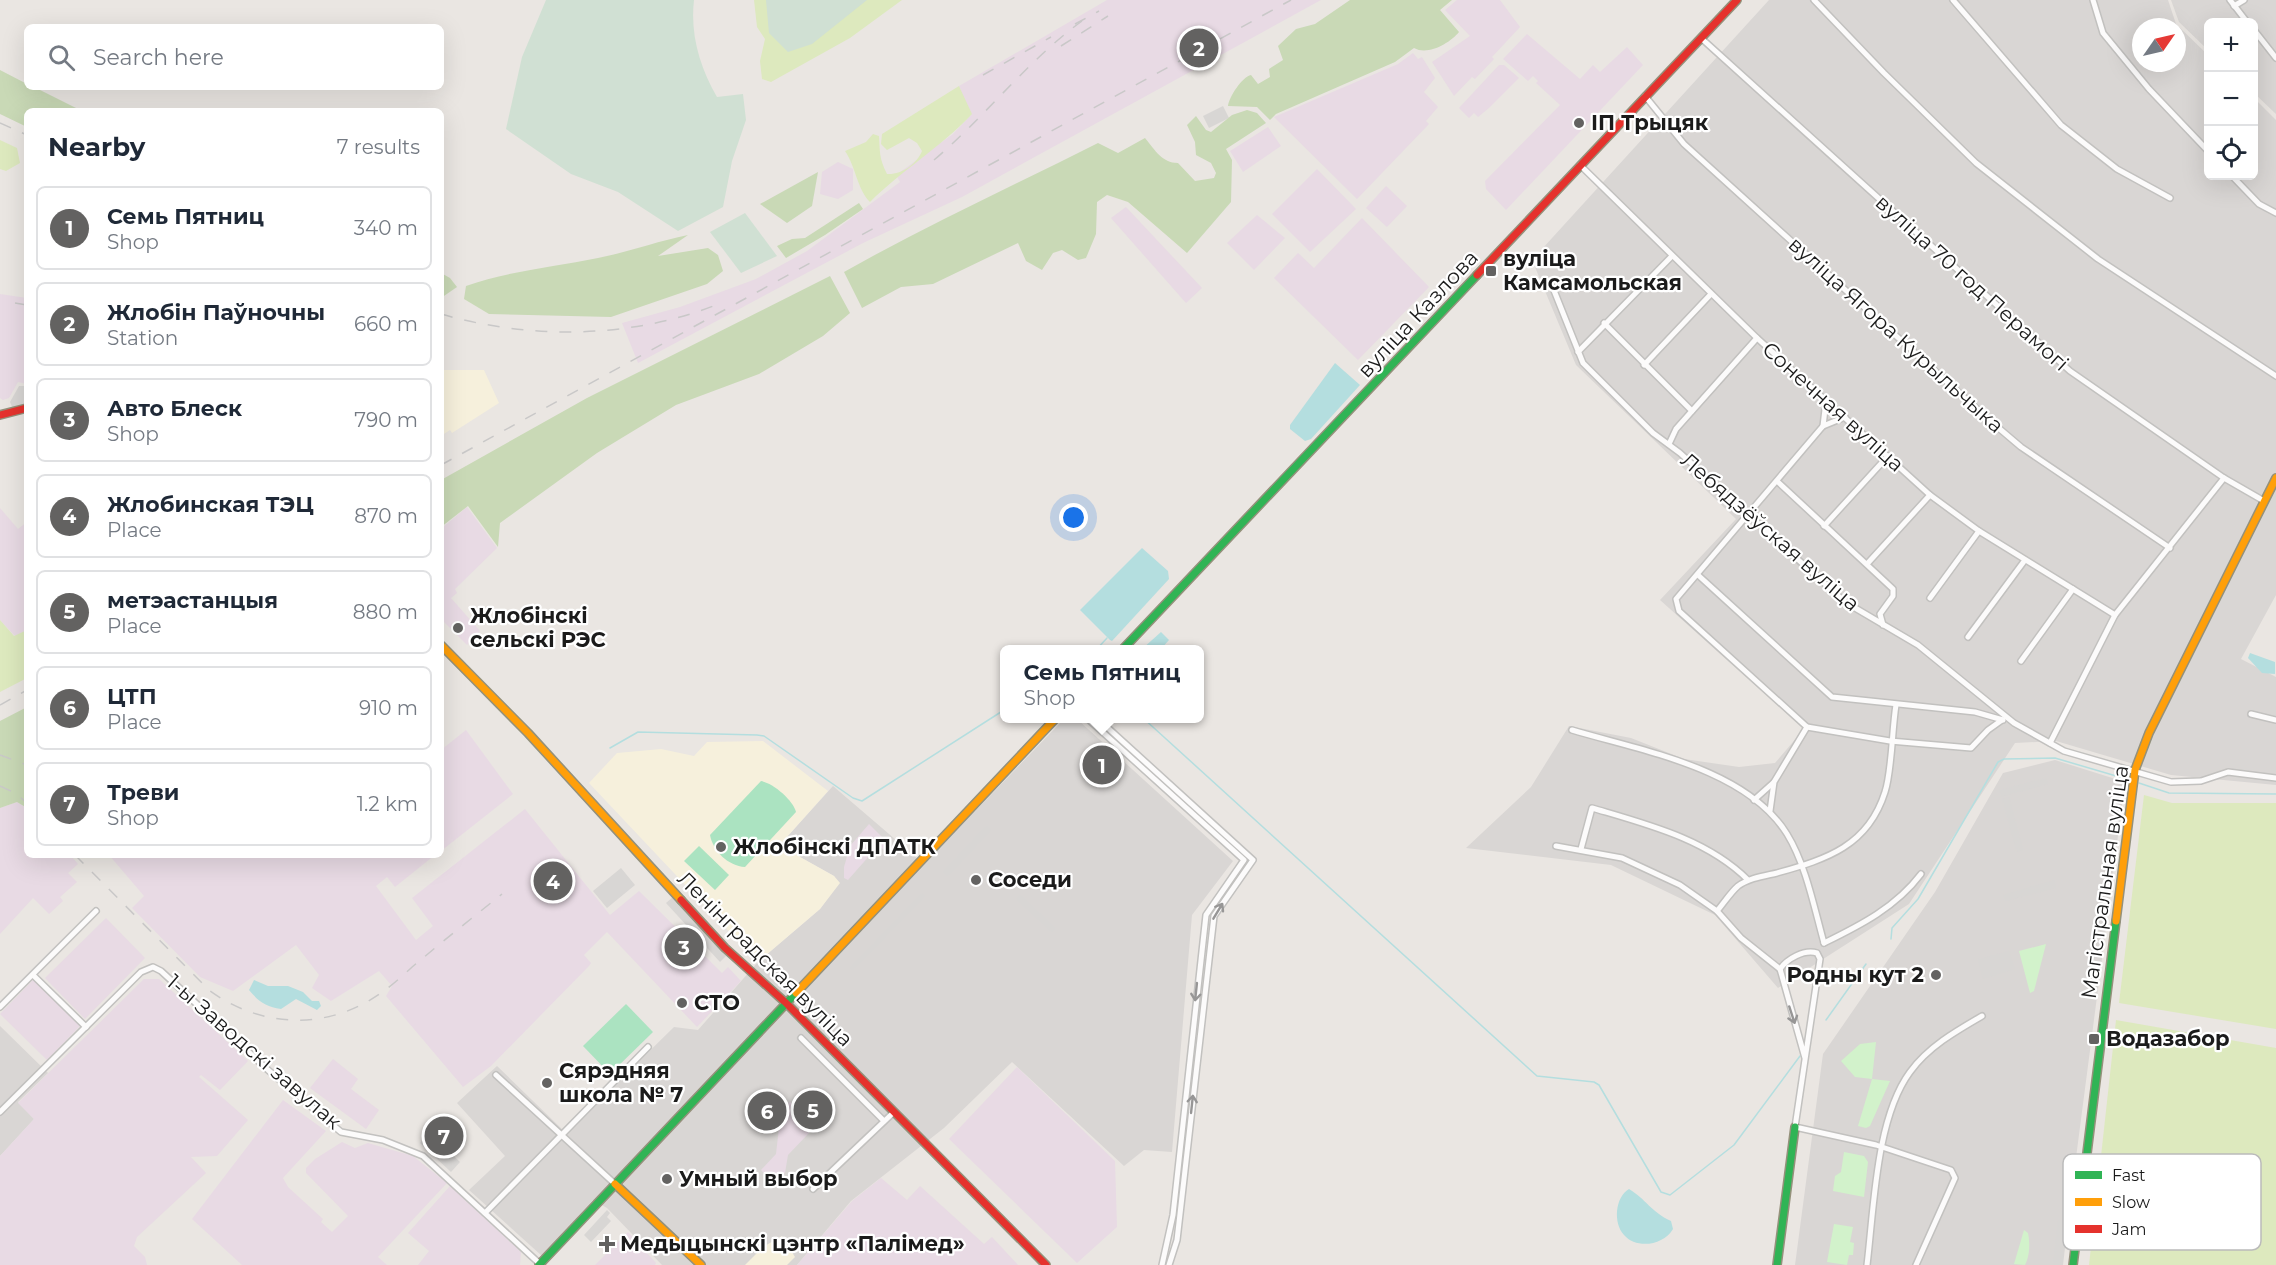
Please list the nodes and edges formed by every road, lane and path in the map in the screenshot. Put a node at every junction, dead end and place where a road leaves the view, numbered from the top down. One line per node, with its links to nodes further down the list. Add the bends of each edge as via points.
1 (1737, 0): 10 (main road, вуліца Казлова)
2 (1814, 0): 25 (street, via 1976,163 2098,259)
3 (1953, 0): 16 (street, via 2061,125 2117,169)
4 (2093, 0): 13 (street, via 2103,33)
5 (2230, 0): 7 (street)
6 (2244, 0): 7 (street)
7 (2234, 6): 8 (street)
8 (2244, 18)
9 (2258, 36): 11 (street)
10 (1701, 38): 12 (main road, вуліца Казлова); 34 (street, вуліца 70 год Перамогі, via 2070,370)
11 (2276, 58)
12 (1645, 96): 14 (main road, вуліца Казлова); 42 (street, вуліца Ягора Курыльчыка, via 1684,144 1988,419 2021,447)
13 (2204, 147)
14 (1580, 165): 18 (street, Сонечная вуліца); 51 (main road, вуліца Казлова)
15 (2236, 180): 17 (street, via 2259,204)
16 (2170, 198)
17 (2276, 213)
18 (1672, 256): 20 (street, Сонечная вуліца); 21 (street)
19 (1553, 288): 23 (street, Лебядзёўская вуліца)
20 (1711, 294): 22 (street, Сонечная вуліца); 24 (street)
21 (1604, 323): 23 (street); 24 (street)
22 (1757, 338): 26 (street, Сонечная вуліца); 28 (street)
23 (1578, 352): 32 (street, Лебядзёўская вуліца, via 1583,363)
24 (1644, 365): 28 (street)
25 (2276, 376)
26 (1826, 401): 30 (street, Сонечная вуліца); 31 (street)
27 (24, 409): 29 (main road)
28 (1692, 411): 32 (street)
29 (0, 415)
30 (1845, 417): 31 (street); 33 (street, Сонечная вуліца)
31 (1823, 426): 36 (street)
32 (1669, 444): 39 (street, Лебядзёўская вуліца)
33 (1888, 456): 37 (street, Сонечная вуліца); 40 (street)
34 (2224, 478): 38 (street, вуліца 70 год Перамогі); 42 (street)
35 (2276, 478): 38 (main road, Магістральная вуліца)
36 (1778, 482): 39 (street); 40 (street)
37 (1930, 495): 41 (street, Сонечная вуліца); 44 (street)
38 (2264, 501): 68 (main road, Магістральная вуліца, via 2149,733)
39 (1749, 515): 45 (street); 49 (street, Лебядзёўская вуліца, via 1845,602)
40 (1824, 526): 44 (street)
41 (1979, 531): 43 (street, Сонечная вуліца); 47 (street)
42 (2170, 548): 48 (street)
43 (2025, 560): 46 (street, Сонечная вуліца); 50 (street)
44 (1867, 564): 49 (street, via 1895,593 1880,614)
45 (1698, 575): 54 (street, via 1832,697); 64 (street, via 1676,599 1679,611)
46 (2073, 589): 48 (street, Сонечная вуліца); 53 (street)
47 (1930, 598)
48 (2115, 615): 67 (street)
49 (1883, 625): 55 (street, Лебядзёўская вуліца, via 1918,645)
50 (1968, 637)
51 (1127, 645)
52 (444, 648): 84 (main road, Ленінградская вуліца, via 528,733 725,948)
53 (2021, 661)
54 (1896, 705): 57 (street); 66 (street)
55 (1994, 706): 57 (street); 63 (street, Лебядзёўская вуліца)
56 (2252, 714): 59 (street)
57 (1989, 715): 58 (street)
58 (2002, 720): 63 (street); 66 (street, via 1971,748)
59 (2276, 720)
60 (1051, 723): 84 (main road)
61 (1093, 723): 106 (street, one-way to 106, via 1244,860 1206,915 1173,1215)
62 (1102, 723): 107 (street, one-way to 62, via 1177,1240 1214,916 1253,860)
63 (2014, 723): 67 (street, Лебядзёўская вуліца)
64 (1807, 727): 66 (street); 70 (street)
65 (1572, 730): 71 (street, via 1709,773)
66 (1890, 741): 75 (street, via 1886,790 1872,823 1843,849)
67 (2050, 743): 68 (street, Лебядзёўская вуліца, via 2064,751)
68 (2135, 770): 69 (street, Лебядзёўская вуліца, via 2171,782 2201,782 2228,772); 98 (main road, Магістральная вуліца)
69 (2276, 778)
70 (1774, 782): 71 (street); 72 (street)
71 (1754, 800): 72 (street)
72 (1770, 811): 75 (street, via 1788,836)
73 (1556, 846): 74 (street)
74 (1581, 849): 77 (street, via 1592,808 1675,834 1737,869); 79 (street, via 1622,858 1655,872)
75 (1801, 866): 77 (street); 80 (street)
76 (1921, 874): 80 (street, via 1897,901)
77 (1748, 880): 79 (street)
78 (96, 910): 83 (street)
79 (1717, 911): 82 (street, via 1741,938)
80 (1824, 943): 81 (street)
81 (1820, 956): 82 (street, via 1805,953); 90 (street)
82 (1780, 969): 90 (street, one-way to 90)
83 (34, 976): 85 (street); 87 (street)
84 (786, 1003): 93 (main road, Ленінградская вуліца); 99 (main road)
85 (0, 1007)
86 (1982, 1016): 97 (street, via 1946,1038 1910,1072 1888,1111)
87 (86, 1027): 92 (street); 101 (street, 1-ы Заводскі завулак, via 141,972 153,967 341,1132 383,1140 423,1156)
88 (801, 1038): 94 (street)
89 (648, 1047): 96 (street)
90 (1805, 1058): 95 (street)
91 (496, 1075): 96 (street)
92 (0, 1112)
93 (894, 1112): 94 (street); 105 (main road, Ленінградская вуліца)
94 (884, 1121): 100 (street)
95 (1796, 1127): 97 (street); 108 (main road)
96 (561, 1134): 99 (street); 101 (street)
97 (1882, 1147): 109 (street); 110 (street, via 1954,1174)
98 (2087, 1154)
99 (615, 1184): 103 (main road); 104 (main road)
100 (813, 1190)
101 (485, 1213): 103 (street, 1-ы Заводскі завулак)
102 (2075, 1250): 111 (main road, Магістральная вуліца)
103 (539, 1264)
104 (701, 1265)
105 (1046, 1265)
106 (1162, 1265)
107 (1169, 1265)
108 (1777, 1265)
109 (1867, 1265)
110 (1916, 1265)
111 (2073, 1265)

